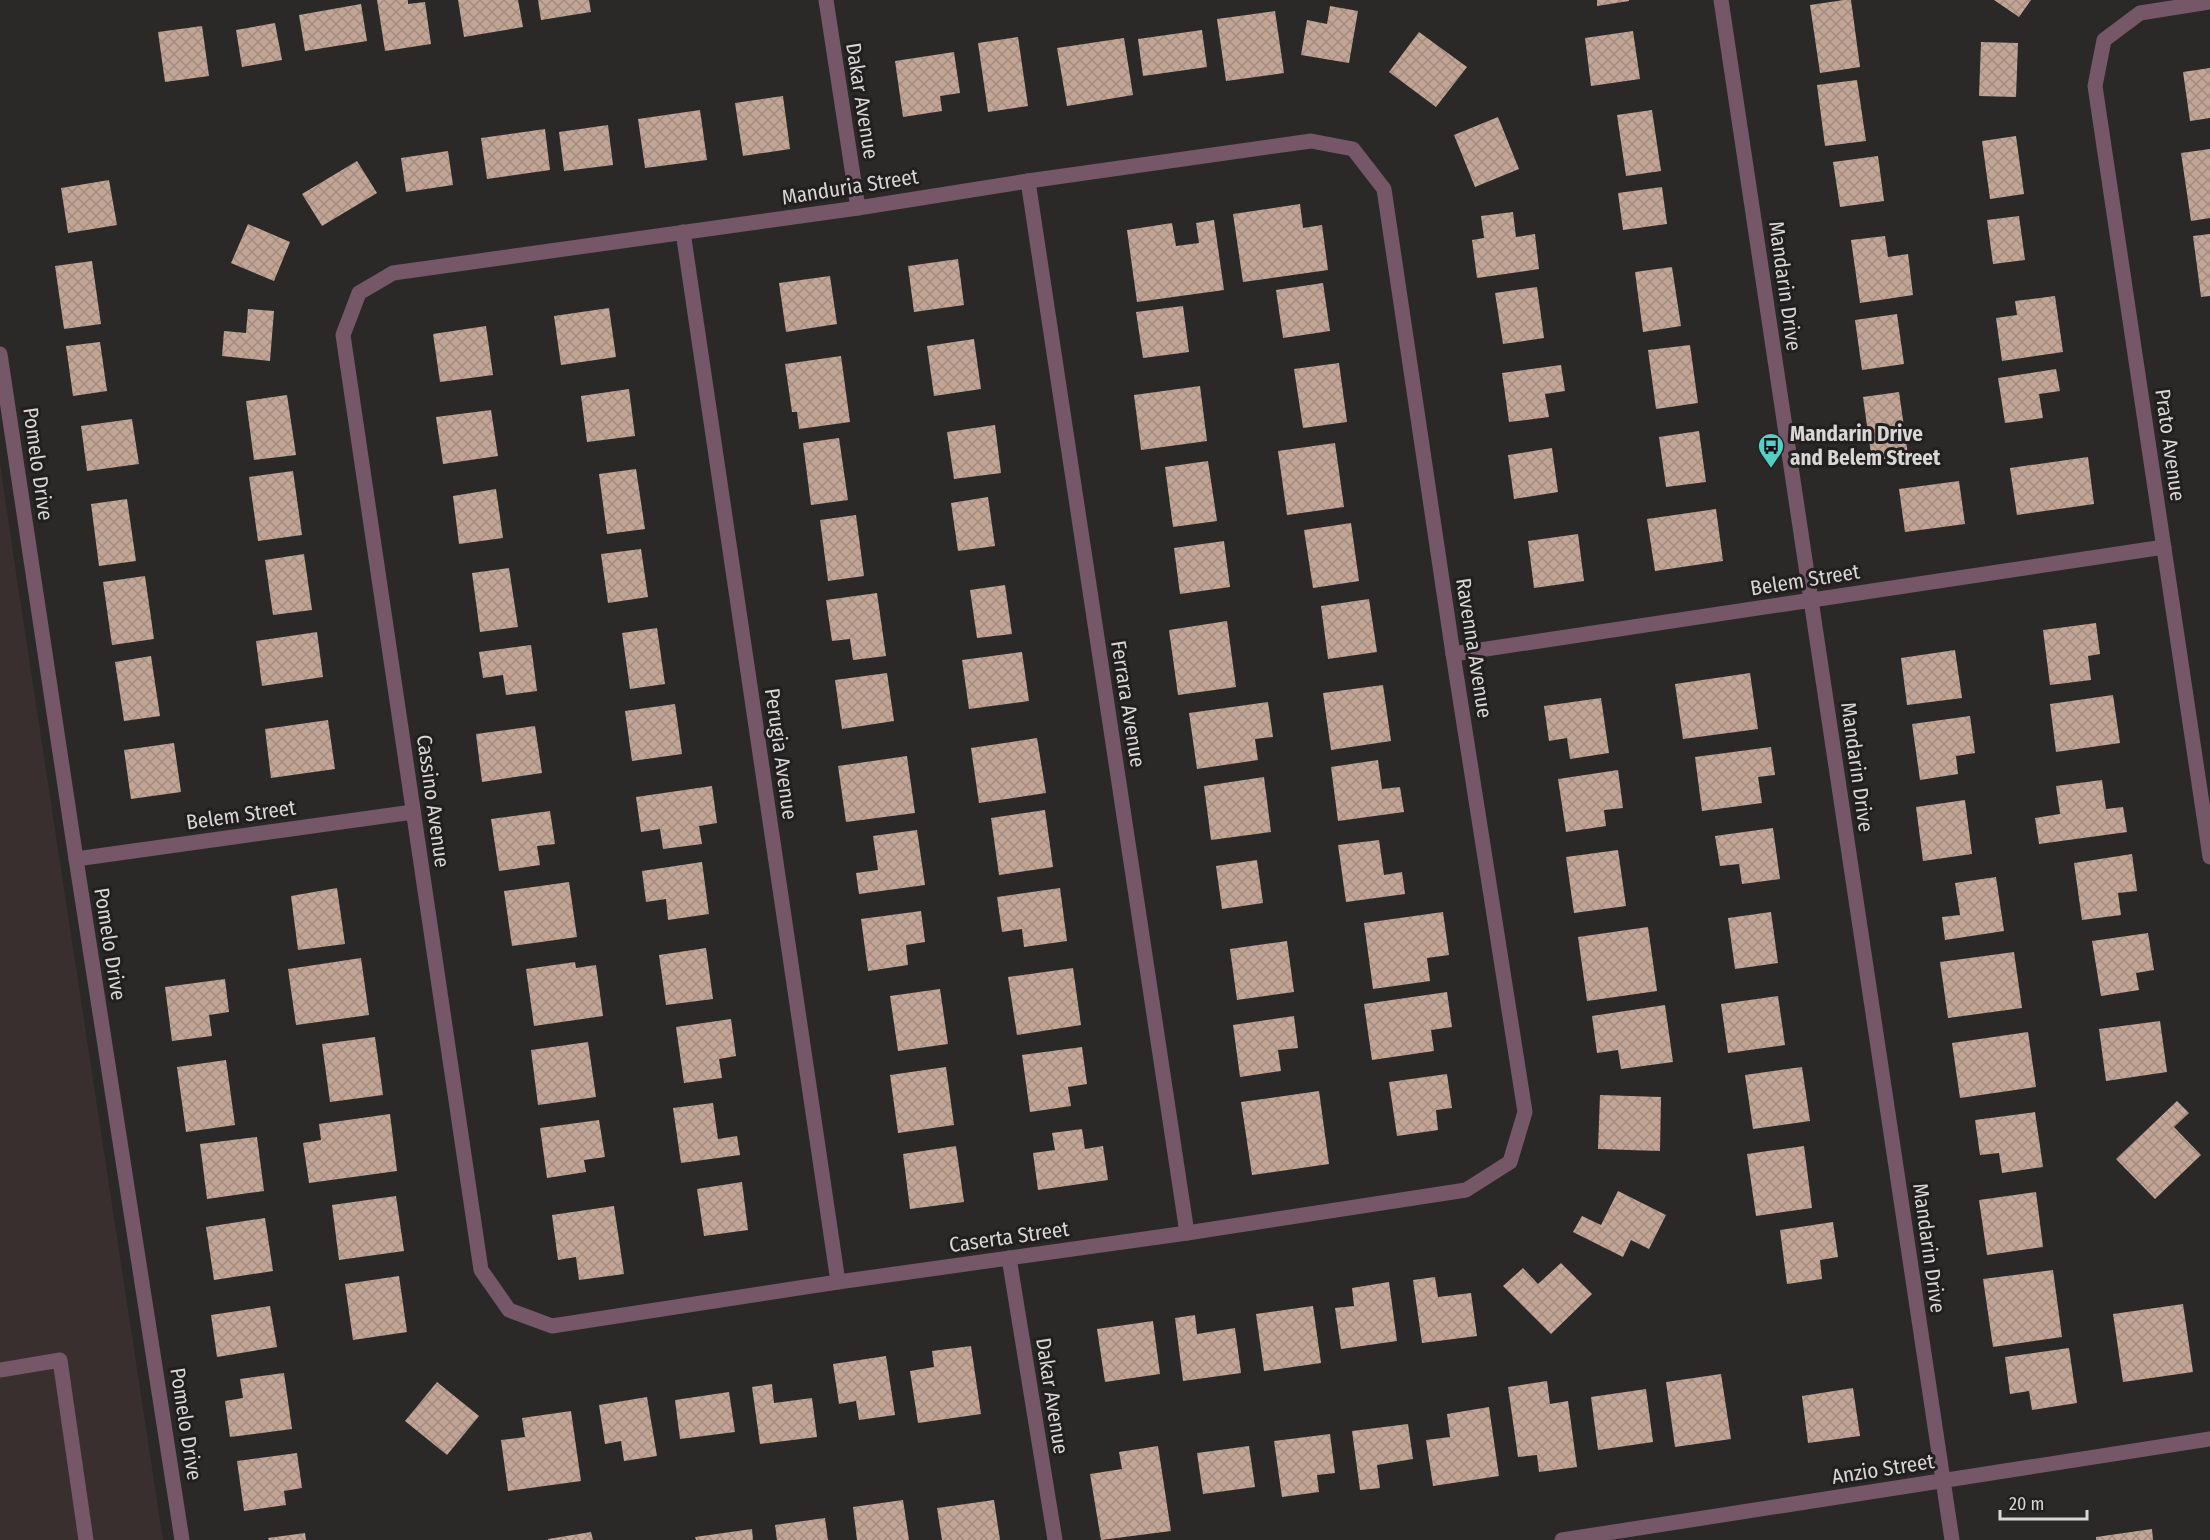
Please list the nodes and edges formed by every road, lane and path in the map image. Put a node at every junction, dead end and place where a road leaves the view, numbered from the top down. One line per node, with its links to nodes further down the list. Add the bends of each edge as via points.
1 (826, 0): 6 (street, Dakar Avenue)
2 (1721, 0): 11 (street, Mandarin Drive)
3 (2210, 2): 10 (street, Prato Avenue, via 2140,13 2104,40 2095,86)
4 (1353, 149): 5 (street, Manduria Street, via 1311,141); 12 (street, Ravenna Avenue, via 1384,189)
5 (1028, 180): 6 (street, Manduria Street); 17 (street, Ferrara Avenue)
6 (858, 208): 7 (street, Manduria Street)
7 (683, 232): 8 (street, Manduria Street, via 393,273); 19 (street, Perugia Avenue)
8 (359, 293): 13 (street, Cassino Avenue, via 343,335)
9 (0, 354): 15 (street, Pomelo Drive)
10 (2164, 547): 11 (street, Belem Street); 14 (street, Prato Avenue)
11 (1811, 600): 12 (street, Belem Street); 23 (street, Mandarin Drive)
12 (1454, 654): 16 (street, Ravenna Avenue, via 1525,1112)
13 (413, 812): 15 (street, Belem Street); 20 (street, Cassino Avenue, via 481,1270)
14 (2210, 857)
15 (76, 859): 25 (street, Pomelo Drive)
16 (1510, 1162): 17 (street, Caserta Street, via 1466,1191)
17 (1187, 1233): 18 (street, Caserta Street)
18 (1009, 1258): 19 (street, Caserta Street); 26 (street, Dakar Avenue)
19 (838, 1282): 20 (street, Caserta Street, via 552,1326)
20 (509, 1310)
21 (0, 1370): 24 (street, via 60,1360)
22 (2210, 1439): 23 (street, Anzio Street)
23 (1943, 1481): 27 (street, Anzio Street); 28 (street, Mandarin Drive)
24 (86, 1540)
25 (183, 1540)
26 (1054, 1540)
27 (1562, 1540)
28 (1952, 1540)

